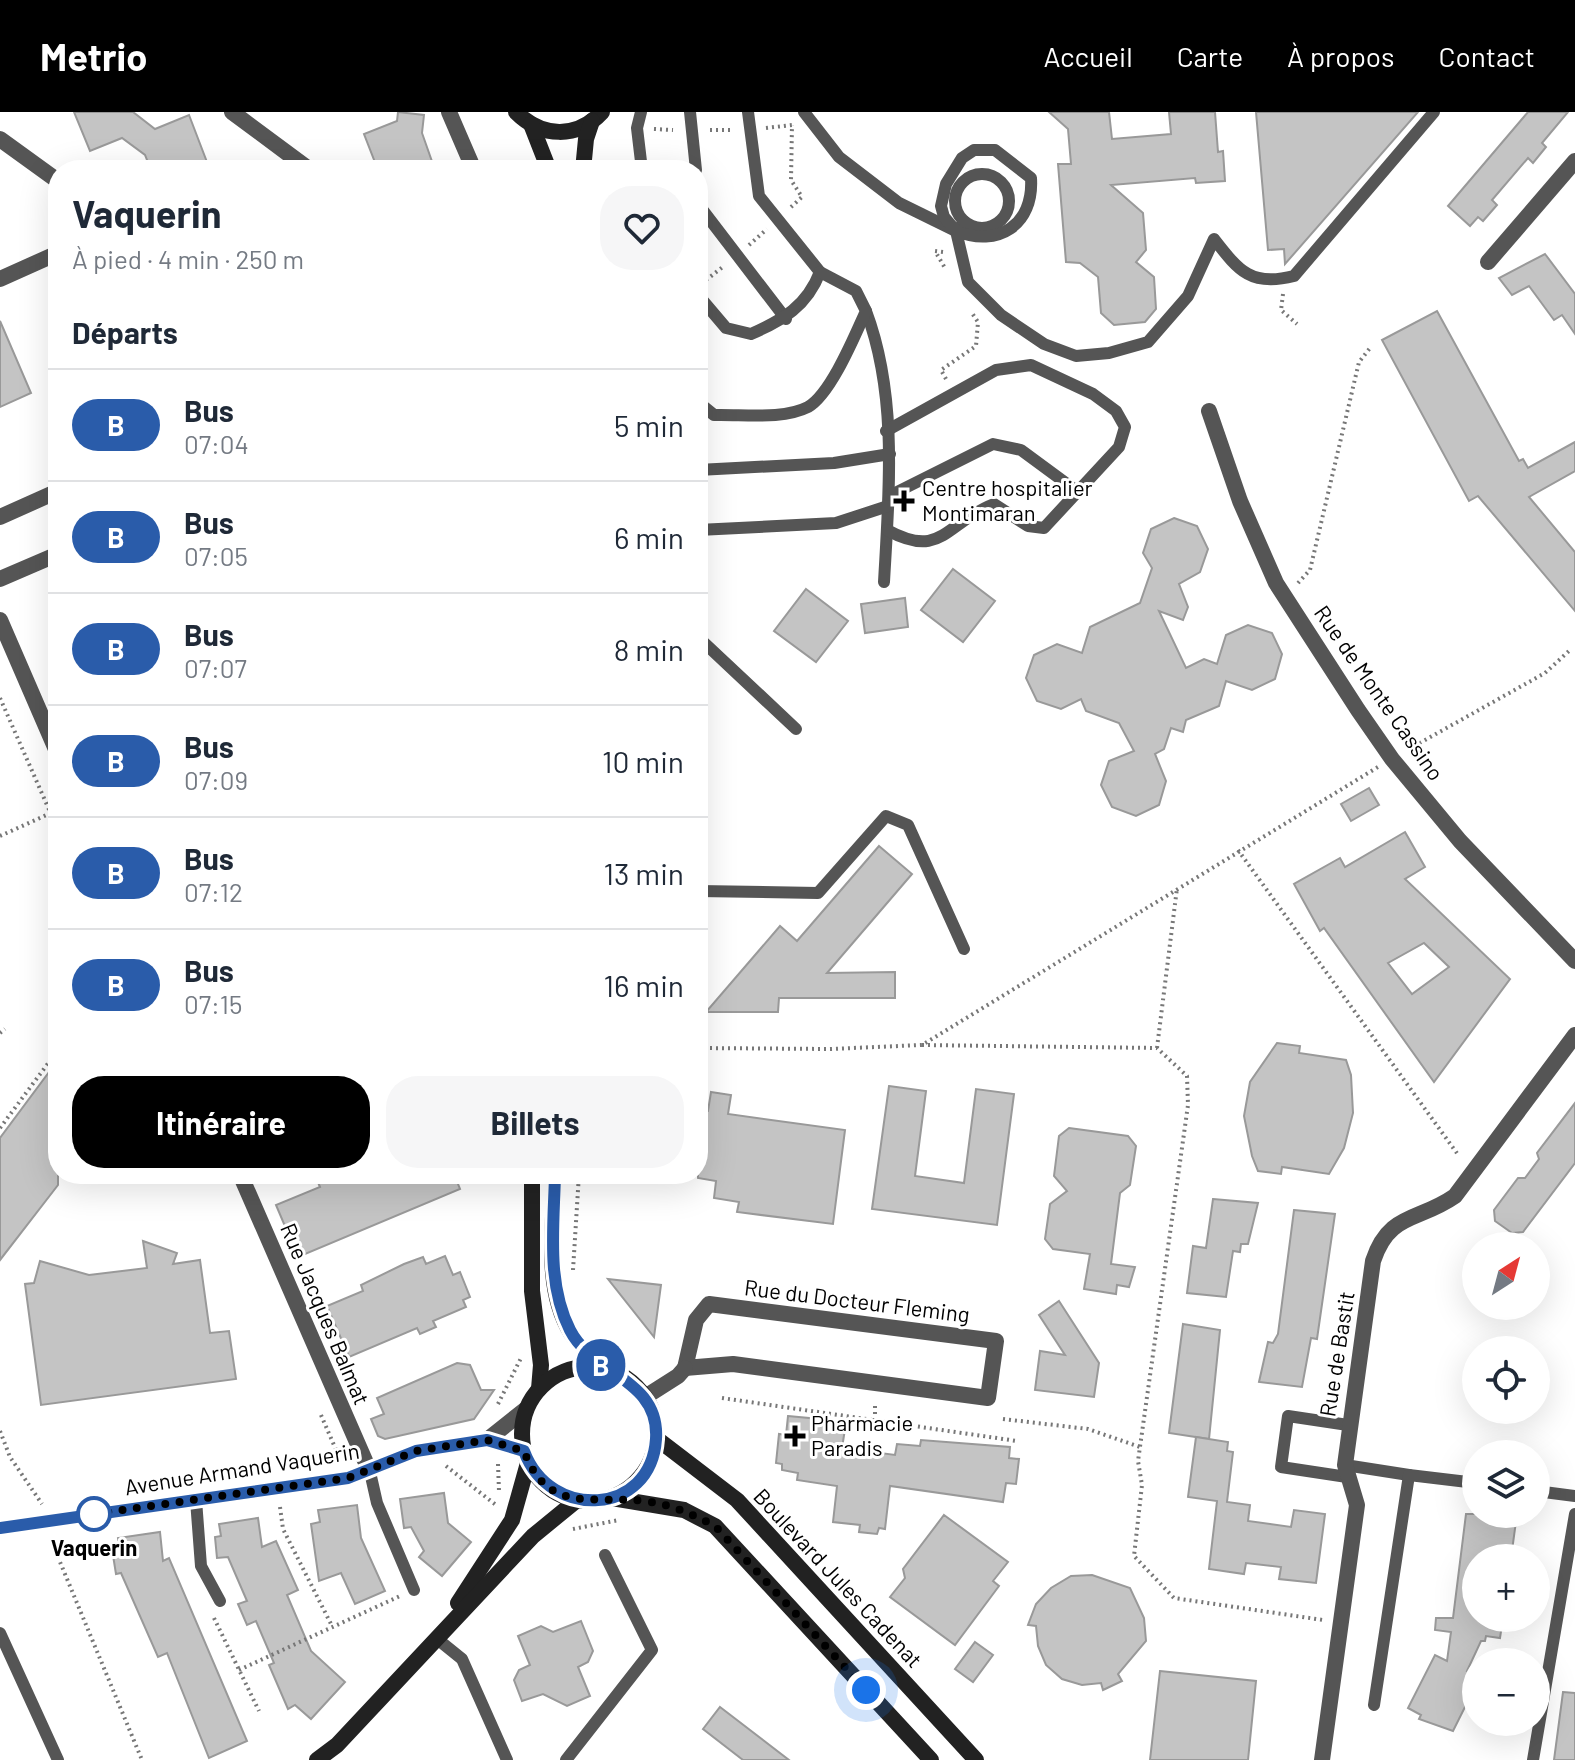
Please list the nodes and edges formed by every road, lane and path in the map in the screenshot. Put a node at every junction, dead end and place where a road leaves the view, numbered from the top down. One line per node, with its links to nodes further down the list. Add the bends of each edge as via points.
1 (232, 112): 16 (street)
2 (449, 112): 17 (street)
3 (516, 112): 10 (street)
4 (641, 112): 12 (lane)
5 (690, 112): 14 (lane)
6 (748, 112): 13 (lane)
7 (804, 112): 25 (lane, via 839,157 899,203)
8 (1434, 112): 31 (lane, via 1294,276)
9 (597, 117): 10 (street, via 574,131); 19 (street, via 586,139)
10 (531, 124): 18 (street)
11 (792, 125): 13 (path)
12 (637, 128): 14 (path); 20 (lane)
13 (750, 129): 14 (path); 29 (lane, via 759,196)
14 (692, 131): 21 (lane)
15 (0, 139): 23 (street)
16 (297, 160)
17 (470, 160)
18 (545, 160)
19 (584, 160)
20 (641, 160)
21 (695, 160)
22 (1575, 161): 28 (street)
23 (48, 174)
24 (708, 217): 36 (lane)
25 (960, 226): 25 (lane, via 955,201 964,180 979,174 1001,182 1008,196 1002,219 988,228); 25 (lane, via 982,238 1007,231 1028,207 1031,178 995,150 974,150 962,158 941,197 944,217); 26 (lane)
26 (961, 252): 30 (path, via 935,251); 31 (lane, via 968,282 1001,315 1044,344 1076,356 1148,342 1188,296 1214,239 1240,272 1264,281)
27 (48, 257): 32 (street)
28 (1488, 262)
29 (820, 272): 35 (lane, via 856,291); 36 (lane, via 812,293)
30 (949, 275)
31 (1284, 278): 37 (path, via 1281,310)
32 (0, 279)
33 (708, 307): 36 (lane, via 726,328 751,334)
34 (971, 310): 39 (path, via 978,322 976,346 941,370)
35 (866, 311): 40 (lane, via 840,368 809,406 784,413 714,415); 42 (lane, via 882,353)
36 (786, 319)
37 (1297, 324)
38 (1370, 348): 54 (path, via 1359,362 1310,570)
39 (954, 393): 42 (lane); 45 (lane, via 996,370 1031,365 1093,394 1116,411 1125,427 1119,447)
40 (708, 410)
41 (1209, 411): 54 (street, Rue de Monte Cassino, via 1240,501)
42 (886, 431): 43 (lane)
43 (890, 454): 44 (lane, via 834,463); 47 (lane)
44 (708, 469)
45 (1078, 492): 47 (lane, via 1021,450 993,444); 50 (lane, via 1044,528 1028,526 994,504 932,541 912,544)
46 (48, 495): 48 (street)
47 (889, 501): 49 (lane, via 836,523); 50 (lane)
48 (0, 517)
49 (708, 529)
50 (887, 530): 53 (lane)
51 (48, 558): 52 (street)
52 (0, 579)
53 (884, 582)
54 (1282, 592): 62 (street, Rue de Monte Cassino)
55 (0, 620): 61 (street)
56 (708, 646): 60 (lane)
57 (1569, 651): 62 (path, via 1545,673)
58 (0, 698): 59 (path)
59 (3, 710): 63 (path)
60 (796, 729)
61 (48, 731)
62 (1392, 759): 66 (path); 70 (street, Rue de Monte Cassino, via 1460,841)
63 (48, 807)
64 (48, 814): 65 (path)
65 (0, 836)
66 (1238, 850): 67 (path); 77 (path)
67 (1177, 888): 72 (path); 74 (path)
68 (708, 891): 69 (lane, via 818,893 886,816 908,825)
69 (964, 949)
70 (1575, 961)
71 (1575, 1035): 77 (street, Rue de Bastit)
72 (922, 1045): 73 (path); 74 (path)
73 (708, 1048)
74 (1157, 1048): 94 (path, via 1187,1076 1188,1105)
75 (48, 1063): 76 (path)
76 (0, 1128)
77 (1472, 1173): 89 (street, Rue de Bastit, via 1455,1196 1434,1211 1408,1218 1381,1238)
78 (244, 1184): 98 (street, Rue Jacques Balmat)
79 (532, 1184): 84 (street)
80 (555, 1184): 83 (street, via 558,1303 571,1334)
81 (524, 1353): 92 (path, via 496,1408)
82 (685, 1368): 82 (street, Rue du Docteur Fleming, via 733,1364 988,1398 996,1341 709,1304 696,1320); 85 (street)
83 (605, 1369): 84 (street, via 565,1371); 85 (street, via 628,1380)
84 (539, 1389): 87 (street)
85 (645, 1397): 91 (street)
86 (722, 1398): 93 (path)
87 (526, 1409): 92 (street, Avenue Armand Vaquerin); 96 (street)
88 (1003, 1419): 94 (path, via 1088,1429)
89 (1348, 1425): 97 (street, Rue de Bastit); 97 (lane, via 1288,1416 1281,1467)
90 (1, 1434): 109 (path)
91 (656, 1438): 104 (street, via 643,1475); 128 (street, Boulevard Jules Cadenat, via 737,1500)
92 (487, 1440): 95 (street, Avenue Armand Vaquerin); 95 (path, via 497,1459 500,1508); 96 (street, Avenue Armand Vaquerin)
93 (1017, 1441)
94 (1140, 1447): 116 (path, via 1142,1485 1134,1556 1174,1598)
95 (425, 1450): 98 (street, Avenue Armand Vaquerin)
96 (526, 1457): 106 (street, via 549,1489); 119 (street, via 512,1520)
97 (1346, 1471): 99 (lane); 116 (street, Rue de Bastit, via 1357,1505)
98 (370, 1472): 101 (street, Avenue Armand Vaquerin); 114 (lane, via 377,1503)
99 (1409, 1475): 100 (lane); 121 (lane)
100 (1462, 1481)
101 (278, 1488): 105 (street, Avenue Armand Vaquerin); 117 (path, via 283,1529)
102 (1550, 1493): 103 (lane)
103 (1575, 1496)
104 (612, 1498): 106 (street); 127 (street, via 684,1510 715,1526)
105 (196, 1500): 109 (street, Avenue Armand Vaquerin); 115 (lane, via 201,1566)
106 (577, 1500): 119 (street, via 533,1536)
107 (1575, 1514): 113 (lane)
108 (628, 1518): 111 (path)
109 (50, 1521): 110 (street, Avenue Armand Vaquerin); 123 (path, via 60,1562)
110 (0, 1528)
111 (572, 1530)
112 (605, 1555): 126 (lane, via 652,1650)
113 (1571, 1564): 130 (lane)
114 (414, 1590): 117 (path)
115 (220, 1601)
116 (1340, 1622): 129 (street, Rue de Bastit)
117 (332, 1626): 120 (path)
118 (0, 1633): 122 (lane)
119 (436, 1638): 124 (street); 125 (lane, via 462,1659)
120 (239, 1670)
121 (1374, 1705)
122 (58, 1760)
123 (142, 1760)
124 (317, 1760)
125 (507, 1760)
126 (566, 1760)
127 (931, 1760)
128 (976, 1760)
129 (1322, 1760)
130 (1533, 1760)

